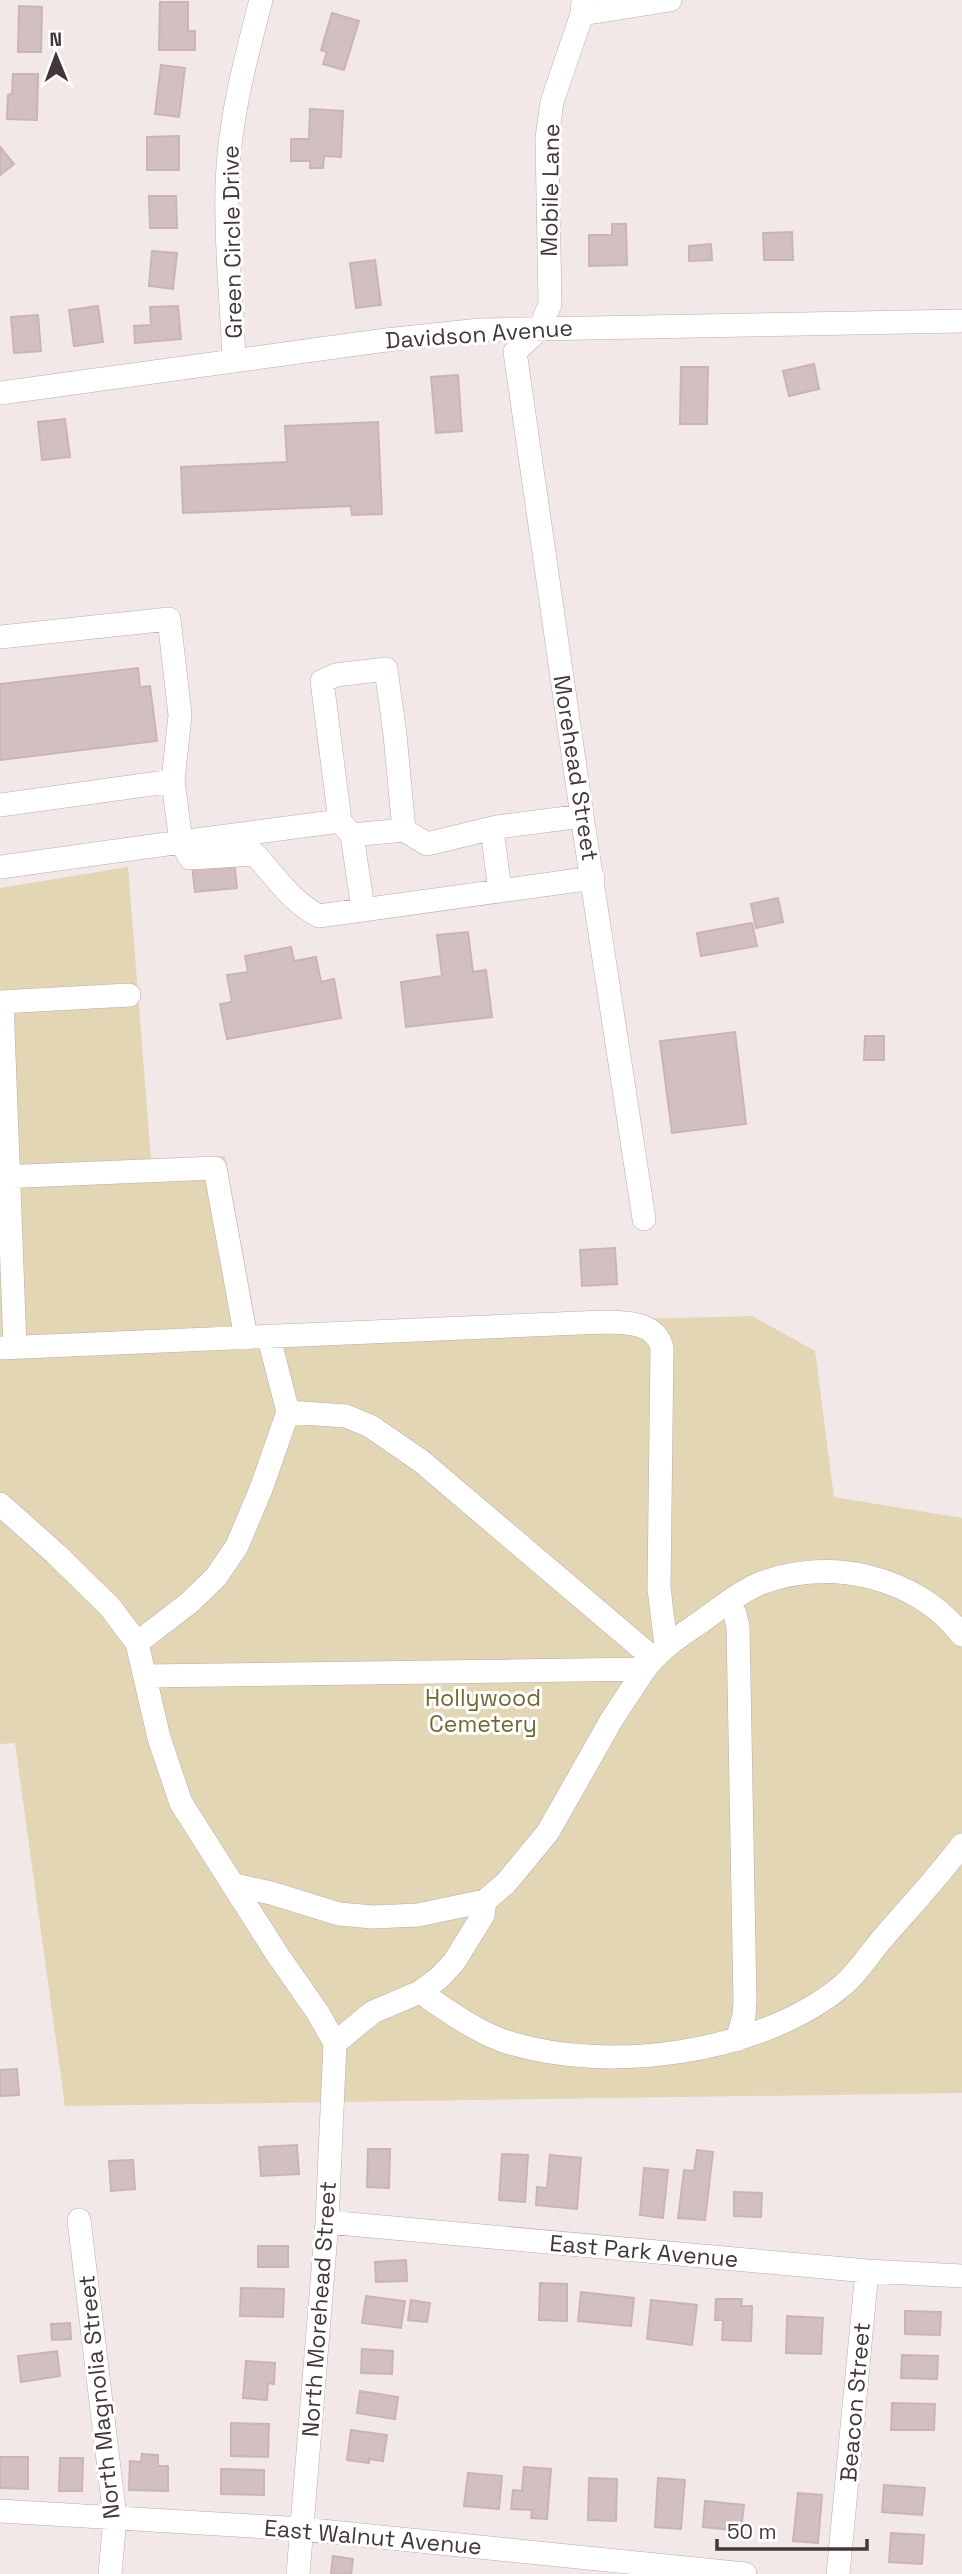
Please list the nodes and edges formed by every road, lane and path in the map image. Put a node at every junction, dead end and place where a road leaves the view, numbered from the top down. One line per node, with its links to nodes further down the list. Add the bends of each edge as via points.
1 (261, 0): 6 (street, Green Circle Drive, via 242,73 227,185)
2 (670, 0): 3 (street, Mobile Lane)
3 (583, 7): 5 (street, Mobile Lane, via 552,102 547,138 550,304)
4 (962, 321): 5 (street, Davidson Avenue)
5 (540, 328): 6 (street, Davidson Avenue, via 440,334); 11 (street, Morehead Street, via 515,352)
6 (234, 361): 7 (street, Davidson Avenue)
7 (0, 393)
8 (0, 637): 9 (street, via 169,619 180,715)
9 (173, 781): 10 (street); 15 (street)
10 (0, 805)
11 (582, 816): 13 (street); 17 (street, Morehead Street)
12 (346, 828): 14 (street); 14 (street, via 322,681 386,668); 15 (street); 19 (street)
13 (492, 829): 14 (street, via 426,844); 18 (street)
14 (404, 830)
15 (181, 842): 16 (street); 19 (street, via 191,858 255,854 307,910 319,916)
16 (0, 867)
17 (593, 878): 18 (street); 23 (street, Morehead Street)
18 (500, 891): 19 (street)
19 (363, 909)
20 (129, 995): 21 (street)
21 (1, 1002): 22 (street)
22 (5, 1177): 24 (street, via 215,1168); 26 (street)
23 (644, 1219)
24 (246, 1338): 25 (street); 26 (street)
25 (269, 1338): 27 (street); 32 (street, via 603,1322 636,1324 651,1331 662,1348)
26 (7, 1348)
27 (288, 1412): 31 (street, via 261,1489 226,1565 189,1603); 32 (street, via 346,1416 370,1426 421,1461)
28 (0, 1504): 31 (street, via 110,1607)
29 (727, 1603): 30 (street, via 762,1583 797,1575 854,1573 908,1591); 32 (street); 38 (street, via 738,1627 745,2001)
30 (962, 1635)
31 (137, 1643): 33 (street)
32 (655, 1658): 33 (street); 36 (street, via 612,1719 548,1832)
33 (146, 1676): 35 (street, via 175,1789)
34 (962, 1845): 38 (street, via 842,1986 801,2013)
35 (234, 1885): 36 (street, via 339,1914 373,1917 418,1915); 39 (street)
36 (485, 1901): 37 (street, via 482,1915 454,1962)
37 (420, 1992): 38 (street, via 477,2028 541,2051 637,2055); 39 (street, via 373,2012)
38 (737, 2040)
39 (335, 2043): 41 (street, North Morehead Street)
40 (79, 2220): 45 (street, North Magnolia Street)
41 (327, 2222): 42 (street, East Park Avenue); 46 (street, North Morehead Street)
42 (867, 2271): 43 (street, East Park Avenue); 50 (street, Beacon Street)
43 (962, 2276)
44 (0, 2511): 45 (street, East Walnut Avenue)
45 (115, 2518): 46 (street, East Walnut Avenue); 47 (street, North Magnolia Street)
46 (302, 2529): 48 (street, North Morehead Street); 49 (street, East Walnut Avenue)
47 (110, 2574)
48 (298, 2574)
49 (746, 2574)
50 (838, 2574)

